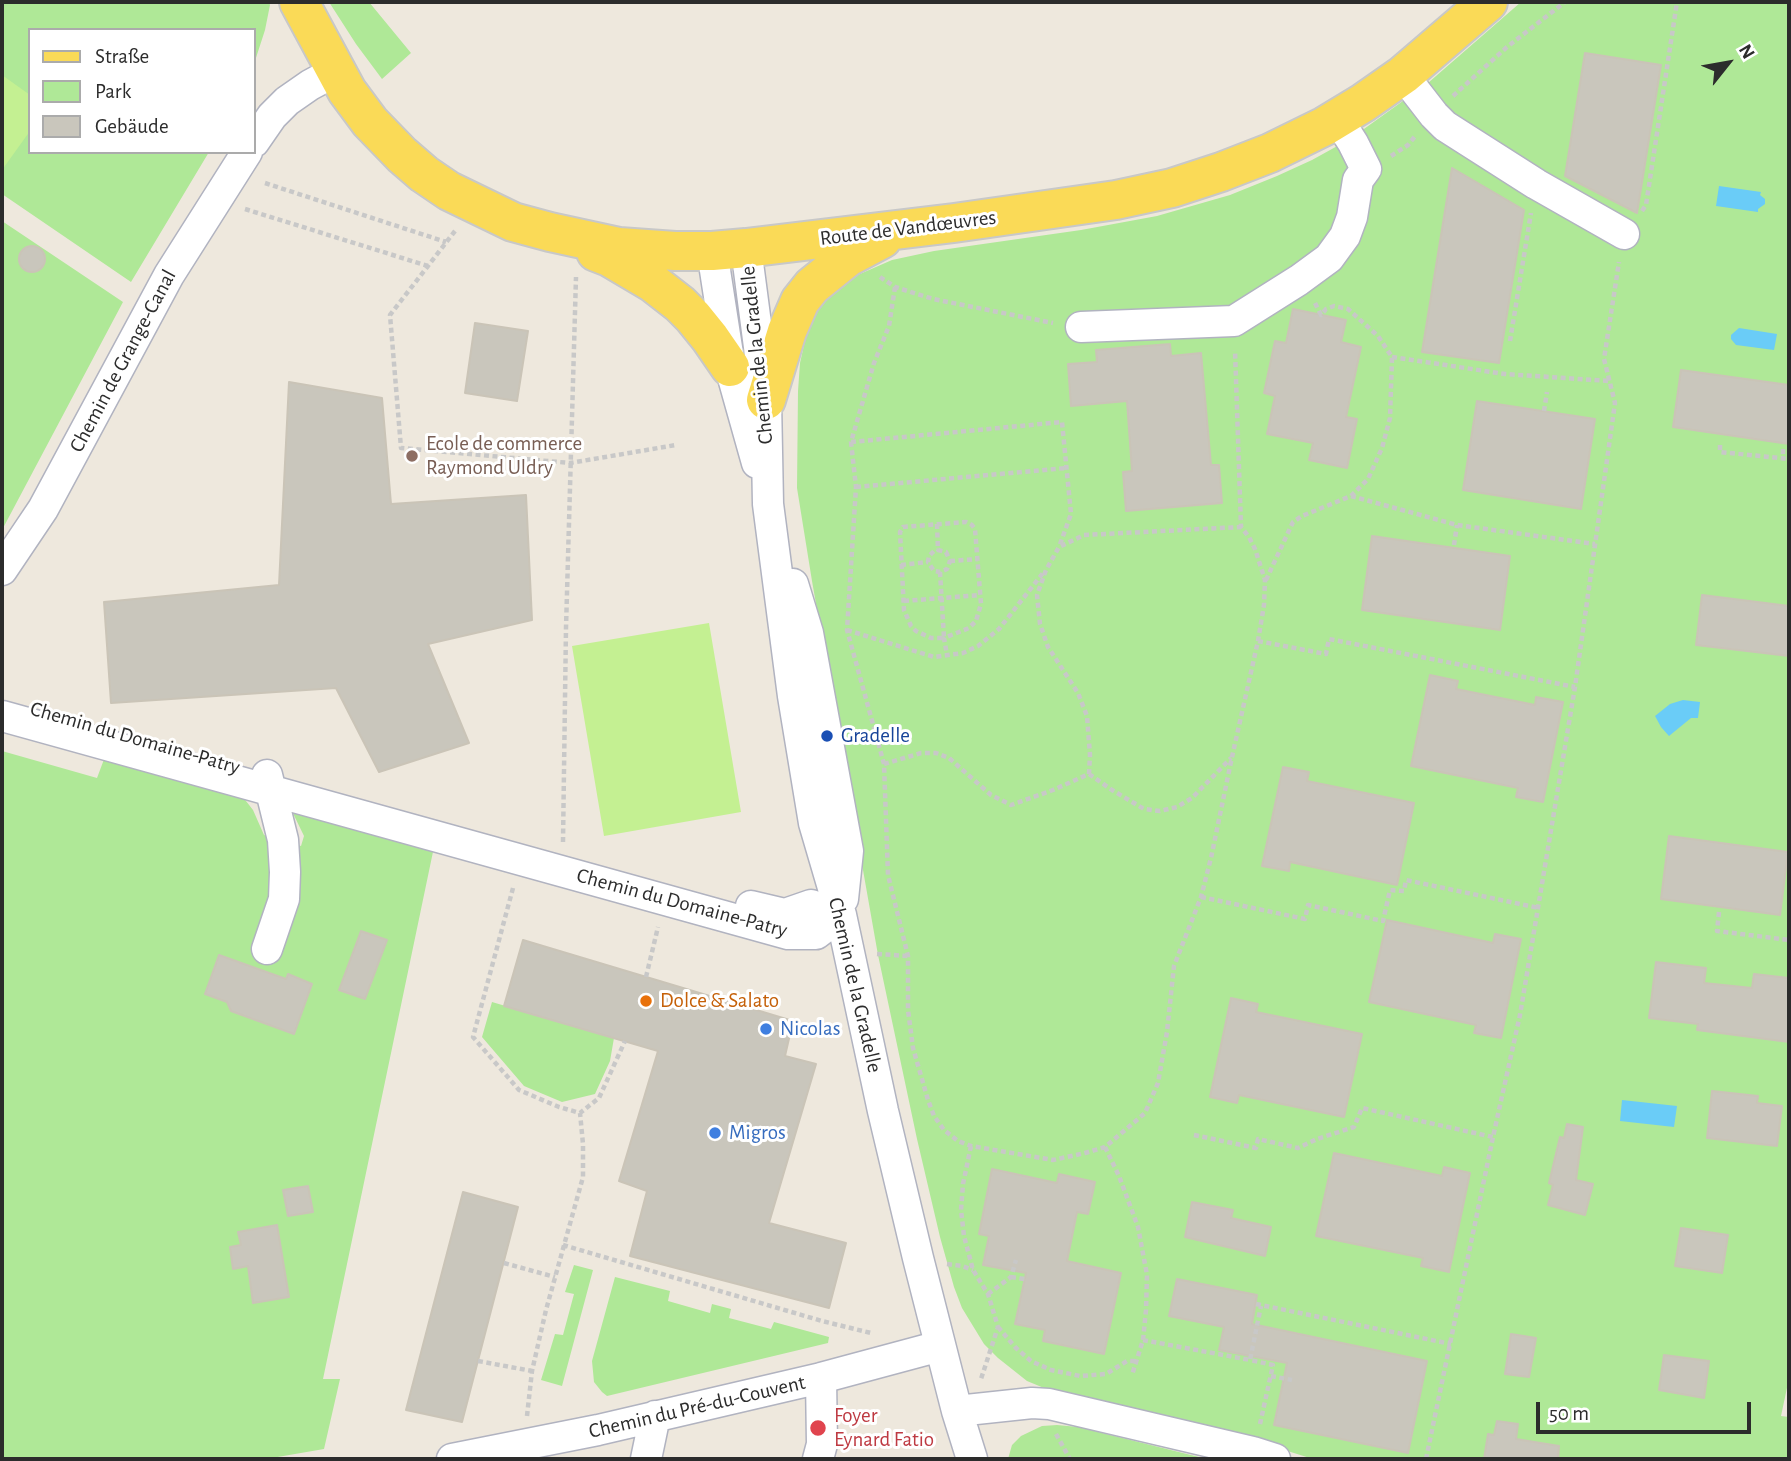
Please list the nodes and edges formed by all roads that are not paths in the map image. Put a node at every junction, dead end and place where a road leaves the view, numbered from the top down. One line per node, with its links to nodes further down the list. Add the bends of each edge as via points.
1 (299, 2): 3 (main road, Route de Vandœuvres)
2 (1488, 2): 4 (main road, Route de Vandœuvres)
3 (336, 71): 6 (street, via 287,101); 9 (main road, Route de Vandœuvres, via 370,122 424,174 483,208)
4 (1403, 75): 5 (main road, Route de Vandœuvres); 10 (street, via 1445,126)
5 (1337, 118): 8 (main road, Route de Vandœuvres, via 1270,153 1171,188 1116,200); 12 (street, via 1366,169 1357,180 1346,236 1329,258 1234,321)
6 (256, 139)
7 (246, 154): 16 (street, Chemin de Grange-Canal, via 169,275 43,509)
8 (909, 228): 11 (main road, Route de Vandœuvres); 14 (main road, via 848,257 812,286 786,331)
9 (550, 233): 11 (main road, Route de Vandœuvres, via 619,247); 13 (main road, via 609,257 666,292 694,317)
10 (1624, 234)
11 (729, 250): 13 (street, Chemin de la Gradelle); 14 (street, Chemin de la Gradelle)
12 (1081, 327)
13 (730, 367): 15 (street, Chemin de la Gradelle)
14 (766, 400): 15 (street, Chemin de la Gradelle)
15 (768, 504): 19 (street, Chemin de la Gradelle, via 814,823)
16 (2, 570)
17 (4, 706): 18 (street, Chemin du Domaine-Patry)
18 (269, 782): 19 (street, Chemin du Domaine-Patry, via 785,914 811,905); 19 (street, Chemin du Domaine-Patry, via 521,860 788,934 816,934); 20 (street, via 283,840 285,872 284,899)
19 (841, 915): 21 (street, Chemin de la Gradelle)
20 (267, 949)
21 (940, 1346): 22 (street, Chemin du Pré-du-Couvent); 23 (street, Chemin de la Gradelle)
22 (821, 1378): 24 (street, Chemin du Pré-du-Couvent); 28 (street)
23 (957, 1411): 25 (street, via 1045,1404); 29 (street, Chemin de la Gradelle)
24 (656, 1416): 26 (street, Chemin du Pré-du-Couvent); 27 (street)
25 (1264, 1456)
26 (464, 1458)
27 (646, 1459)
28 (818, 1459)
29 (972, 1459)

